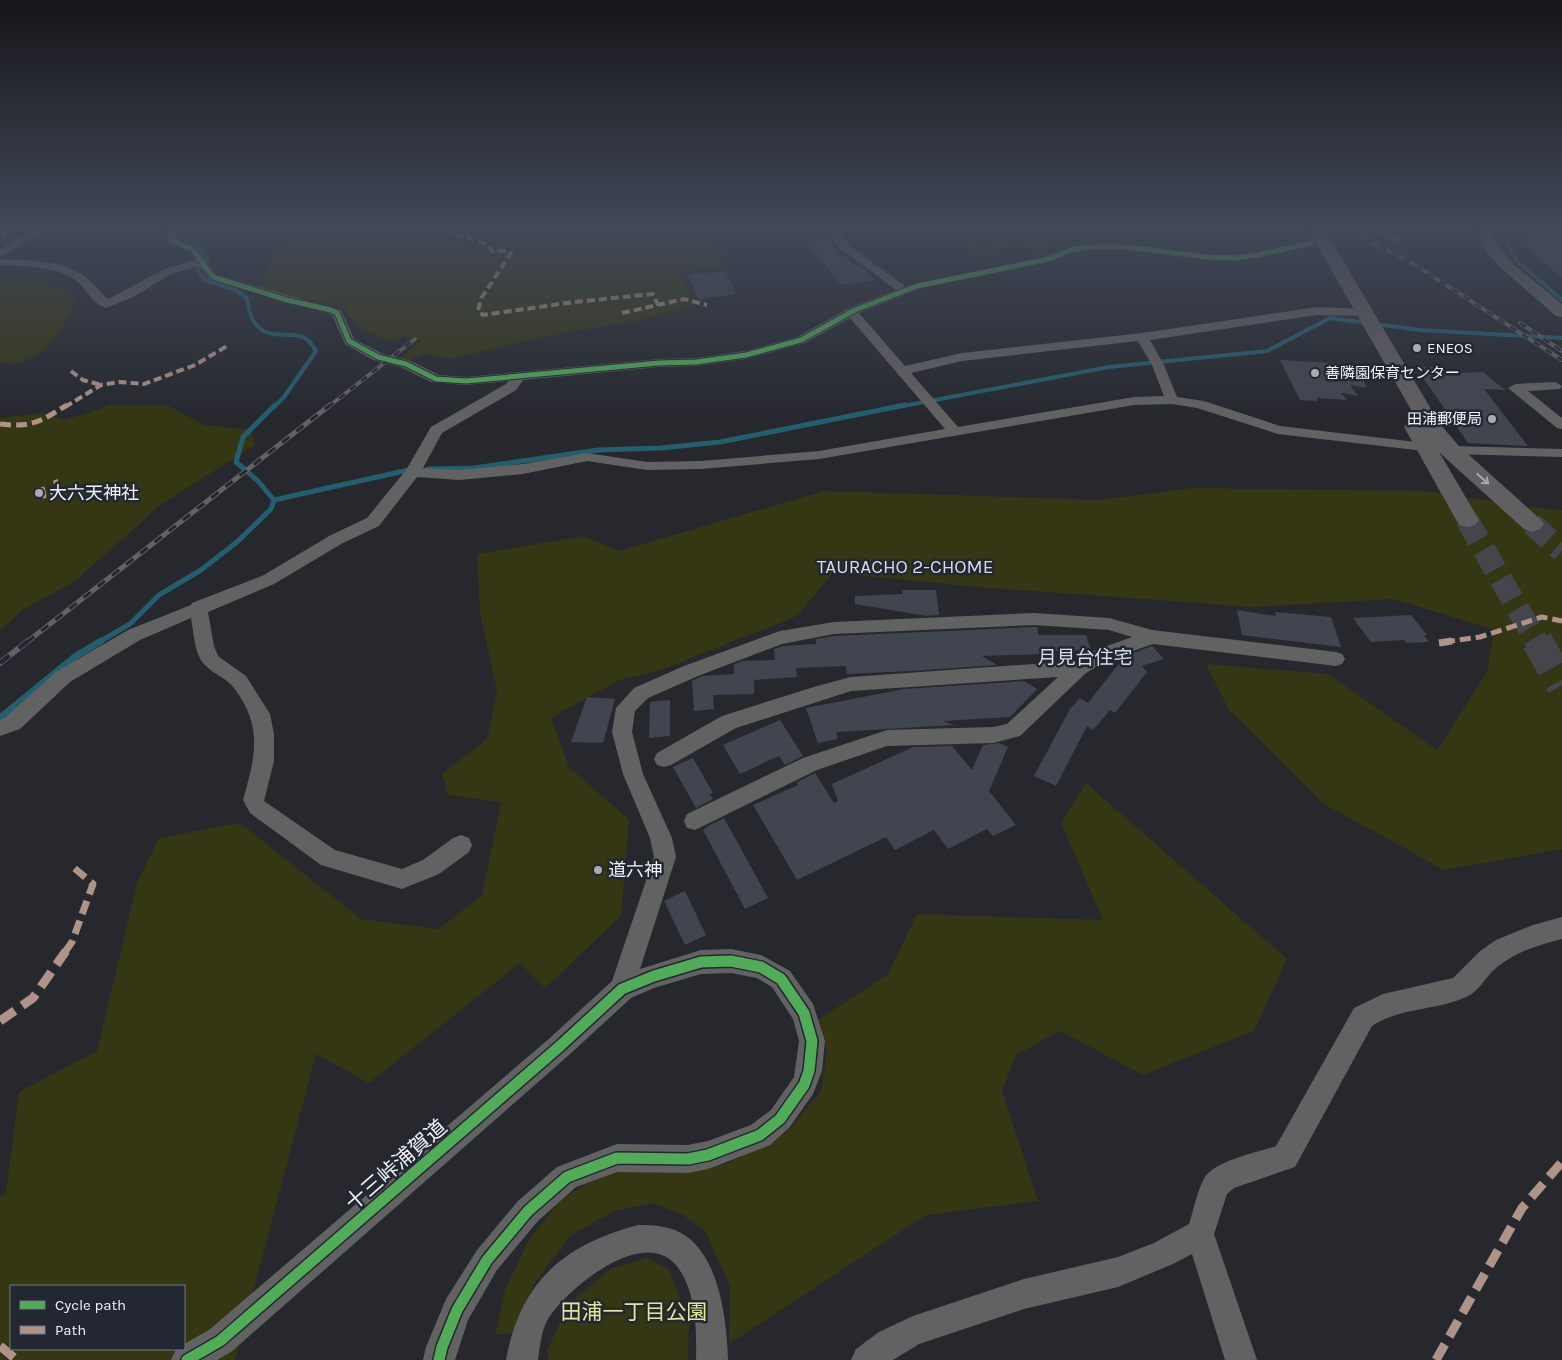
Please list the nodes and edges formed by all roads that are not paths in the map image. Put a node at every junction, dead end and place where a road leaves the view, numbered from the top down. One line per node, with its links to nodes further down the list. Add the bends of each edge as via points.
1 (92, 290): 2 (street, via 106,304)
2 (138, 290)
3 (256, 290): 12 (street, via 331,310 337,313 349,341 378,358 406,364 436,379 466,381)
4 (1345, 290): 9 (highway)
5 (1536, 290): 8 (street)
6 (904, 291): 7 (street)
7 (852, 312): 11 (street); 12 (street, via 801,340 746,355 696,362)
8 (1562, 312)
9 (1361, 318): 10 (street, via 1317,312); 17 (highway); 18 (highway, via 1431,427)
10 (1142, 337): 11 (street, via 962,358); 14 (street)
11 (901, 371): 16 (street)
12 (520, 375): 20 (street, via 511,387 436,430)
13 (1555, 386): 15 (street, via 1514,388)
14 (1172, 400): 16 (street, via 1134,401); 17 (street, via 1199,404 1278,430)
15 (1562, 426)
16 (954, 431): 20 (street, via 819,455 700,465 647,466 587,457 459,475)
17 (1426, 447): 18 (street); 21 (highway)
18 (1450, 450): 19 (street); 22 (highway, one-way to 22)
19 (1562, 452)
20 (413, 472): 23 (street, via 373,522 275,576)
21 (1467, 520)
22 (1532, 524)
23 (198, 607): 27 (street, via 106,651 63,678 13,723); 30 (street, via 205,646 212,660 239,681 260,714 264,761 253,800 257,807 329,858 402,879 431,867)
24 (1152, 637): 25 (street); 26 (street); 32 (street, via 1109,624 1034,619 834,628 780,638 641,693 626,708 622,732 633,774 661,838 665,857)
25 (1336, 659)
26 (1079, 668): 28 (street, via 851,684 729,722); 29 (street, via 1013,730 993,735 887,738 810,764)
27 (0, 728)
28 (664, 759)
29 (695, 821)
30 (461, 845)
31 (1562, 928): 33 (street, via 1538,933 1492,956 1468,982 1459,987 1412,998 1363,1017 1285,1158 1225,1177 1216,1185)
32 (622, 989): 34 (street, 十三峠浦賀道, via 220,1341); 35 (street, via 701,962 732,961 761,967 781,979 804,1013 812,1048 804,1085 780,1119 760,1135 742,1143 708,1156 688,1159 617,1158 567,1177 528,1211 487,1260 457,1310)
33 (1200, 1234): 38 (street, via 1118,1272 1024,1294 913,1331); 39 (street)
34 (187, 1360)
35 (439, 1360)
36 (522, 1360): 37 (street, via 528,1330 537,1308 567,1275 617,1245 638,1240 662,1240 687,1256 698,1275 705,1297)
37 (712, 1360)
38 (867, 1360)
39 (1241, 1360)

